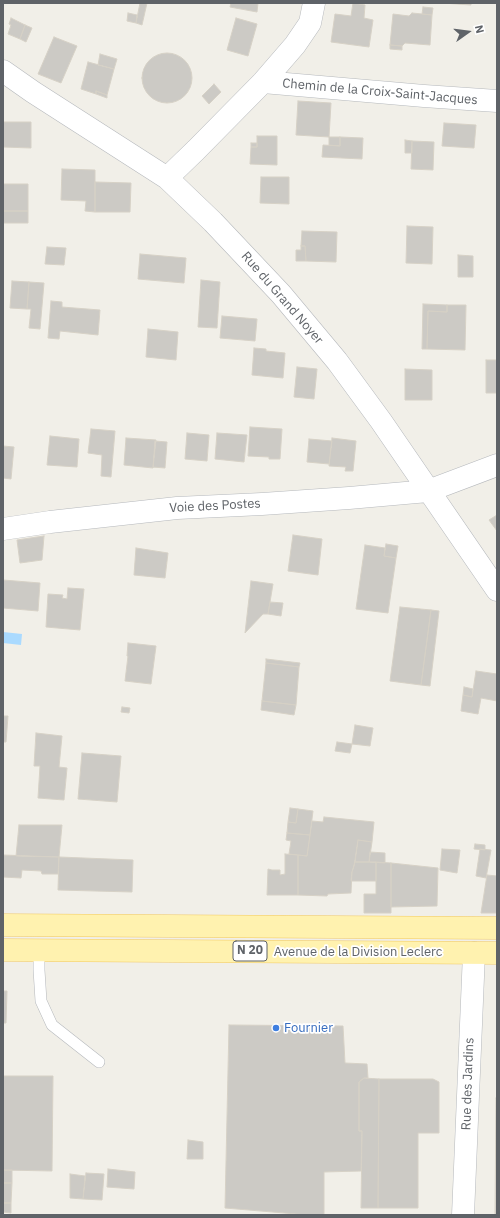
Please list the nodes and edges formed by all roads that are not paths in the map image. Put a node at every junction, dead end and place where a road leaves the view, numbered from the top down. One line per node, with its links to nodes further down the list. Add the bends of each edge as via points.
1 (314, 3): 3 (street, via 310,23)
2 (3, 71): 5 (street, Rue du Grand Noyer)
3 (263, 82): 4 (street, Chemin de la Croix-Saint-Jacques); 5 (street)
4 (497, 101)
5 (167, 178): 7 (street, Rue du Grand Noyer, via 214,222 281,294 337,361)
6 (497, 465): 7 (street, Voie des Postes)
7 (428, 490): 8 (street, Voie des Postes, via 177,508); 9 (street, Rue du Grand Noyer)
8 (3, 529)
9 (495, 584)
10 (3, 925): 11 (main road, Avenue de la Division Leclerc / N 20)
11 (497, 928)
12 (3, 950): 13 (main road, Avenue de la Division Leclerc / N 20)
13 (39, 950): 14 (main road, Avenue de la Division Leclerc / N 20); 16 (lane, via 41,1001 52,1025)
14 (474, 953): 15 (main road, Avenue de la Division Leclerc / N 20); 17 (street, Rue des Jardins)
15 (497, 953)
16 (100, 1062)
17 (463, 1215)

